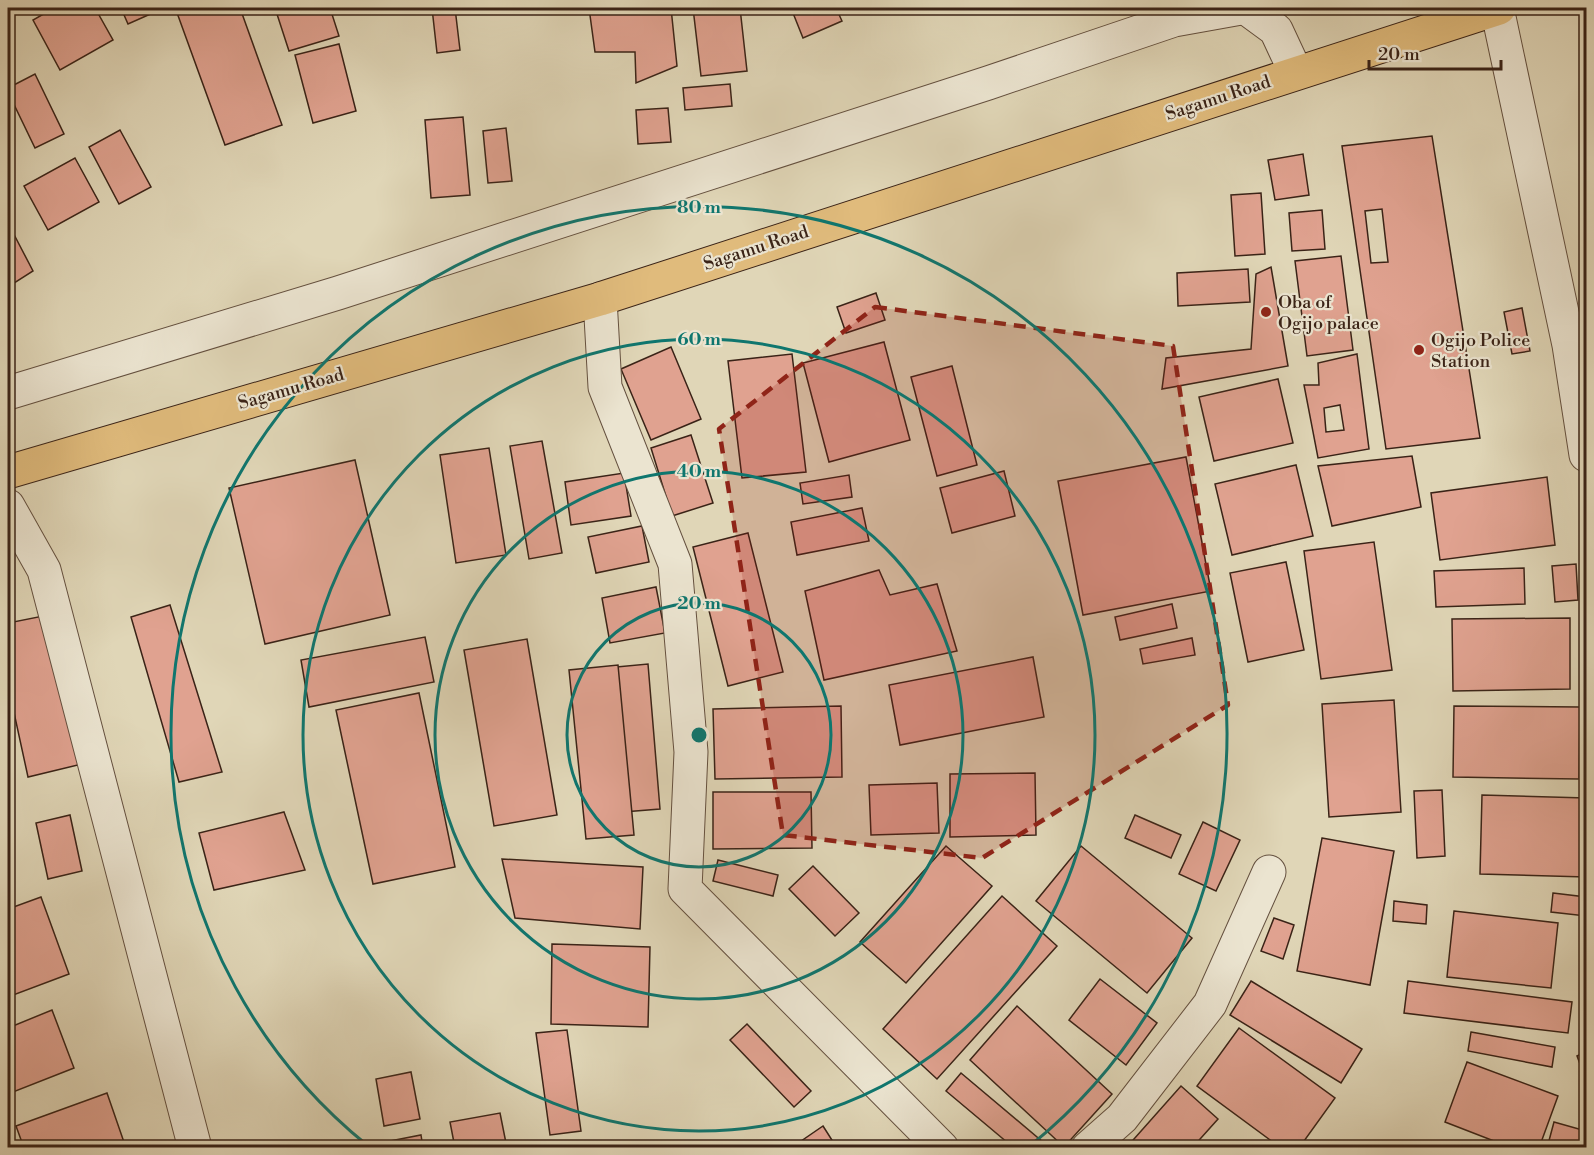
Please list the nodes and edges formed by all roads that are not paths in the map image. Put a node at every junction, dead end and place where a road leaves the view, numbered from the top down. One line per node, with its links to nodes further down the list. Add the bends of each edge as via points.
1 (1241, 8): 6 (street, via 1174,20 338,293)
2 (1246, 8): 4 (street, via 1276,30)
3 (1498, 8): 4 (highway, Sagamu Road); 7 (street, via 1569,345)
4 (1296, 72): 5 (highway, Sagamu Road)
5 (600, 299): 8 (highway, Sagamu Road); 12 (street, via 604,387 675,564 691,752 685,889)
6 (8, 393)
7 (1587, 455)
8 (8, 472)
9 (8, 506): 11 (street, via 44,570)
10 (1269, 872): 13 (street, via 1210,1004 1122,1118)
11 (195, 1148)
12 (942, 1148)
13 (1088, 1148)

